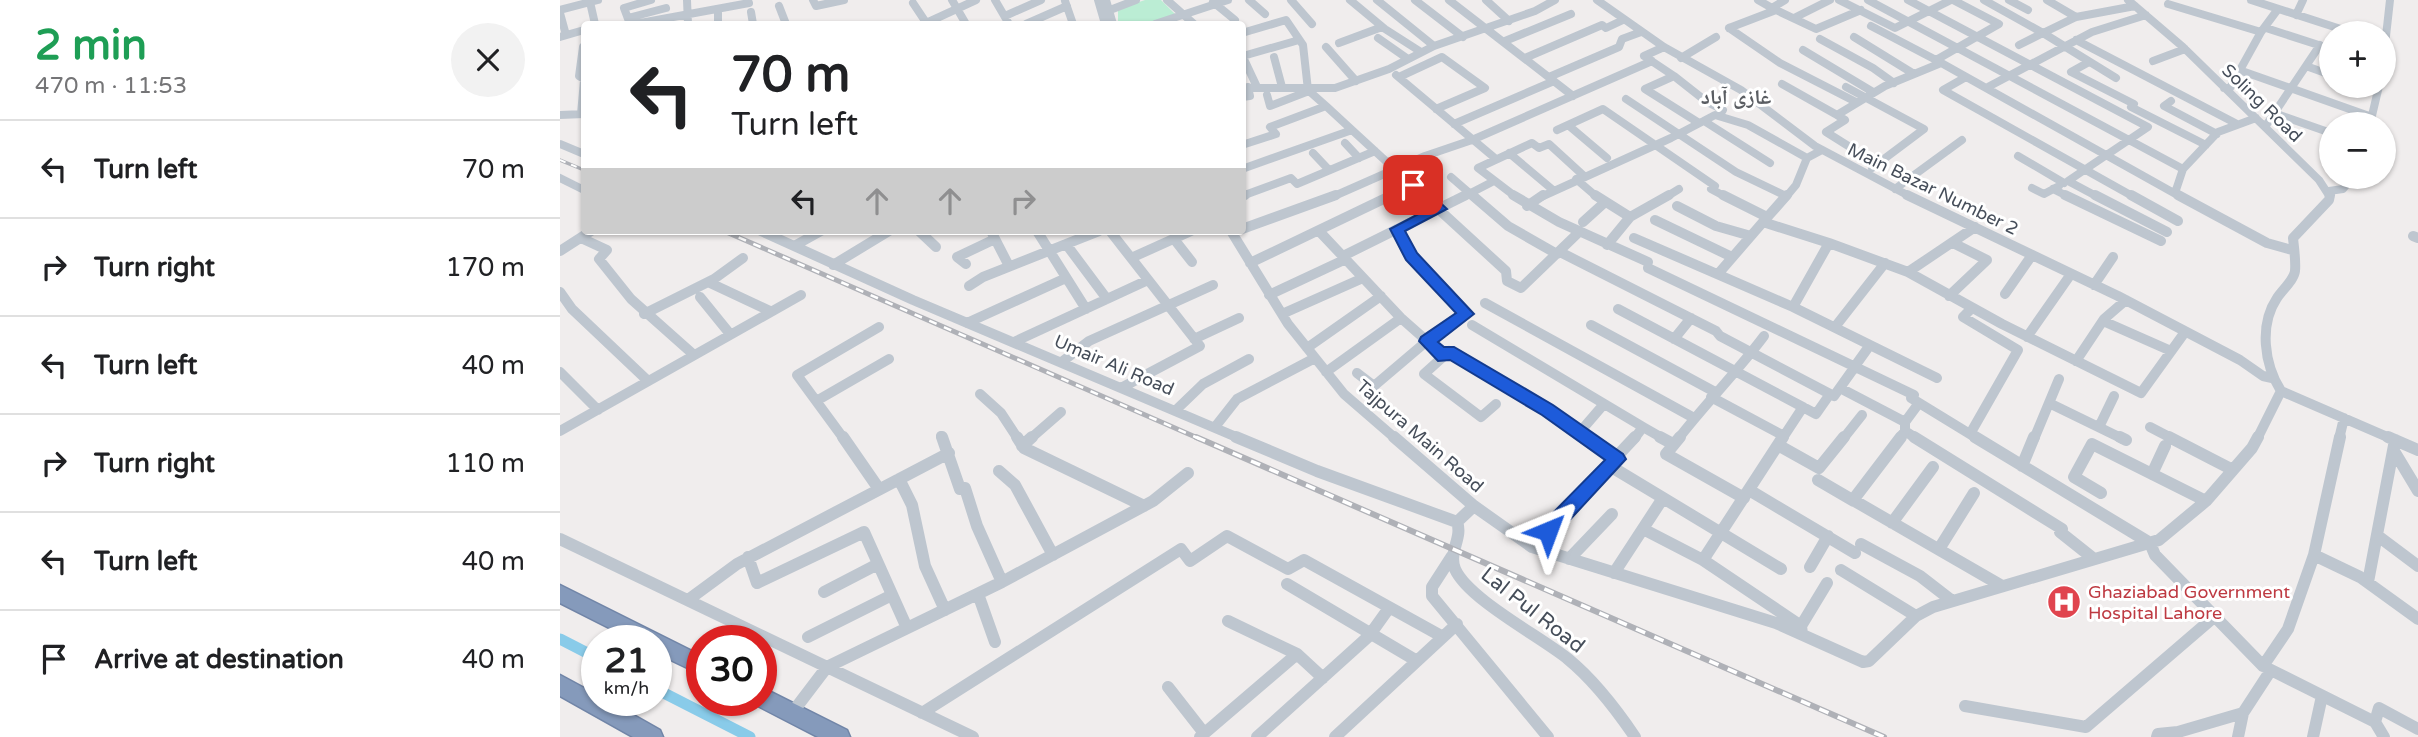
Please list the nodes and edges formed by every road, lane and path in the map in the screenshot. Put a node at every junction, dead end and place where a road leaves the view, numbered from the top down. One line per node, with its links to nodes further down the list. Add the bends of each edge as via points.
1 (651, 0): 68 (street, via 624,8)
2 (687, 0): 58 (street)
3 (813, 0): 4 (street, via 816,6)
4 (844, 0)
5 (952, 0): 47 (street)
6 (976, 0): 47 (street)
7 (995, 0): 62 (street)
8 (1041, 0): 62 (street)
9 (1098, 0): 80 (street)
10 (1106, 0): 50 (street)
11 (1136, 0): 50 (street)
12 (1167, 0): 59 (street)
13 (1228, 0): 37 (street)
14 (1249, 0): 56 (street)
15 (1291, 0): 89 (street)
16 (1350, 0): 44 (street)
17 (1377, 0): 44 (street); 110 (street)
18 (1415, 0): 99 (street)
19 (1449, 0): 92 (street)
20 (1486, 0): 84 (street)
21 (1555, 0): 54 (street)
22 (1597, 0): 66 (street, Main Bazar Number 2)
23 (1758, 0): 48 (street)
24 (1785, 0): 48 (street)
25 (1830, 0): 64 (street)
26 (1839, 0): 43 (street)
27 (1866, 0): 43 (street); 85 (street)
28 (1909, 0): 55 (street)
29 (1984, 0): 97 (street)
30 (2009, 0): 52 (street)
31 (2047, 0): 63 (street)
32 (2251, 0): 49 (street)
33 (2303, 0): 61 (street)
34 (2390, 0): 86 (street)
35 (594, 1): 53 (street); 67 (street)
36 (1958, 1): 55 (street); 102 (street, via 1999,24)
37 (1213, 2): 59 (street); 65 (street)
38 (913, 3): 74 (street)
39 (1066, 3): 78 (street); 79 (street)
40 (2132, 3): 60 (street, Soling Road); 63 (street)
41 (2168, 4): 93 (street)
42 (779, 6): 73 (street)
43 (1853, 6): 51 (street)
44 (1357, 7): 91 (street)
45 (666, 8): 68 (street)
46 (719, 9): 58 (street); 71 (street); 72 (street, via 750,8)
47 (957, 9): 75 (street); 76 (street)
48 (1774, 9): 64 (street); 155 (street, via 1728,29 1780,63)
49 (2278, 9): 61 (street); 93 (street)
50 (1110, 10): 81 (street)
51 (1861, 10): 64 (street, via 1816,29); 85 (street, via 1895,28)
52 (2028, 10)
53 (560, 11): 98 (street)
54 (1535, 11): 84 (street); 87 (street)
55 (1929, 11): 85 (street); 102 (street)
56 (1265, 14)
57 (1571, 14): 87 (street)
58 (688, 15): 69 (street); 70 (street)
59 (1183, 15): 82 (street); 83 (street)
60 (2146, 15): 106 (street); 117 (street, Soling Road)
61 (2296, 15): 88 (street)
62 (1005, 16): 77 (street)
63 (2076, 17): 97 (street)
64 (1794, 19)
65 (1235, 20)
66 (1623, 20): 96 (street, Main Bazar Number 2); 122 (street)
67 (595, 21)
68 (629, 21)
69 (663, 21)
70 (688, 21)
71 (718, 21)
72 (752, 21)
73 (785, 21)
74 (924, 21)
75 (932, 21)
76 (964, 21)
77 (1008, 21)
78 (1045, 21)
79 (1072, 21)
80 (1104, 21)
81 (1112, 21)
82 (1165, 21)
83 (1190, 21)
84 (1509, 21): 92 (street)
85 (1908, 21): 116 (street)
86 (2387, 21)
87 (1552, 22): 107 (street)
88 (2319, 22)
89 (1312, 24)
90 (1871, 26): 126 (street)
91 (1382, 27): 108 (street); 119 (street)
92 (1488, 29): 99 (street); 107 (street)
93 (2263, 30): 112 (street); 132 (street)
94 (581, 31): 98 (street)
95 (1246, 32): 105 (street, via 1286,20)
96 (1641, 32): 114 (street, Main Bazar Number 2); 140 (street)
97 (2043, 33): 109 (street); 111 (street)
98 (563, 36)
99 (1462, 37): 110 (street)
100 (1716, 37): 123 (street)
101 (1854, 37): 134 (street)
102 (1976, 37): 116 (street); 129 (street)
103 (1378, 38): 124 (street)
104 (1819, 39): 142 (street)
105 (1299, 40): 120 (street); 150 (street)
106 (2076, 40): 111 (street); 168 (street)
107 (1505, 41): 122 (street)
108 (1339, 43)
109 (2019, 45)
110 (1434, 46): 119 (street)
111 (2064, 46): 128 (street); 129 (street)
112 (2319, 46)
113 (1326, 47): 141 (street)
114 (1664, 47): 123 (street, Main Bazar Number 2); 125 (street, via 1644,56)
115 (2319, 47): 130 (street)
116 (1957, 48): 126 (street); 137 (street)
117 (2185, 49): 127 (street); 148 (street, Soling Road)
118 (1803, 50): 151 (street)
119 (1421, 52): 124 (street)
120 (1246, 55)
121 (1274, 57): 145 (street)
122 (1525, 58): 140 (street)
123 (1681, 58): 183 (street, Main Bazar Number 2, via 1741,90)
124 (1408, 59): 131 (street)
125 (1652, 61): 135 (street); 153 (street)
126 (1938, 61): 134 (street); 136 (street)
127 (2153, 61)
128 (2089, 62): 139 (street); 182 (street, via 2071,72)
129 (2029, 65): 137 (street); 177 (street, via 2148,127)
130 (2306, 66): 133 (street); 149 (street)
131 (1389, 69): 138 (street); 141 (street)
132 (2239, 70): 148 (street, via 2230,88); 149 (street)
133 (2319, 71)
134 (1914, 74): 142 (street)
135 (1674, 76): 164 (street, via 1723,110); 165 (street, via 1645,89)
136 (1966, 76): 147 (street); 199 (street, via 1943,90)
137 (2009, 76): 147 (street); 177 (street)
138 (1399, 77): 158 (street); 158 (street, via 1442,57 1485,88)
139 (2116, 78)
140 (1551, 79): 153 (street); 167 (street)
141 (1356, 81): 150 (street)
142 (1894, 83): 151 (street)
143 (1782, 84): 163 (street)
144 (1249, 87): 145 (street)
145 (1282, 87): 150 (street)
146 (1846, 88): 155 (street)
147 (1986, 88): 189 (street)
148 (2224, 88): 166 (street, Soling Road)
149 (2290, 89): 159 (street); 160 (street)
150 (1308, 90): 152 (street, via 1270,106); 157 (street)
151 (1873, 92): 155 (street)
152 (1266, 95)
153 (1573, 96): 175 (street)
154 (1626, 99): 173 (street)
155 (1859, 100): 163 (street); 195 (street, via 1924,129)
156 (2171, 101): 174 (street, via 2164,106)
157 (1326, 106): 171 (street); 180 (street, via 1270,127 1276,134)
158 (1436, 109): 167 (street)
159 (2350, 112)
160 (2274, 113): 166 (street, via 2267,124); 170 (street)
161 (581, 114): 162 (street)
162 (560, 115)
163 (1837, 115): 195 (street, via 1845,120 1826,132)
164 (1719, 116): 165 (street); 192 (street, via 1748,125)
165 (1701, 122): 173 (street); 194 (street)
166 (2260, 122): 168 (street); 217 (street, Soling Road)
167 (1454, 124): 175 (street)
168 (2237, 124): 174 (street)
169 (1568, 125): 172 (street); 181 (street, via 1603,109); 191 (street)
170 (2319, 129)
171 (1352, 130): 184 (street); 197 (street)
172 (1557, 130)
173 (1680, 134): 181 (street); 221 (street, via 1737,172)
174 (2217, 134): 182 (street)
175 (1472, 140): 193 (street); 198 (street)
176 (1962, 140): 214 (street)
177 (2130, 140): 189 (street); 200 (street)
178 (1345, 143): 190 (street)
179 (560, 144): 185 (street)
180 (1246, 144)
181 (1655, 145): 204 (street); 228 (street)
182 (2206, 145): 200 (street)
183 (1822, 150): 192 (street); 202 (street, Main Bazar Number 2)
184 (1375, 151): 190 (street); 198 (street)
185 (581, 153)
186 (1313, 153): 201 (street)
187 (1509, 153): 193 (street); 204 (street, via 1532,143 1539,148 1549,144); 216 (street)
188 (2018, 156): 208 (street)
189 (2108, 156): 199 (street); 219 (street)
190 (1359, 158): 201 (street)
191 (1607, 158)
192 (1807, 158): 221 (street)
193 (1496, 159): 207 (street, via 1478,168)
194 (1770, 163)
195 (1877, 164): 202 (street)
196 (1282, 167): 206 (street)
197 (1246, 168)
198 (1395, 169): 209 (street); 232 (street)
199 (2086, 169): 208 (street); 229 (street)
200 (2183, 169): 219 (street)
201 (1329, 170): 206 (street, via 1297,184)
202 (1864, 174): 214 (street, Main Bazar Number 2)
203 (1451, 177): 218 (street)
204 (1580, 177): 216 (street); 222 (street)
205 (560, 178): 210 (street)
206 (1291, 178): 220 (street)
207 (1493, 181): 218 (street); 223 (street)
208 (2066, 182): 212 (street); 235 (street)
209 (1413, 185): 225 (street); 234 (street)
210 (581, 188)
211 (2032, 188): 212 (street, via 2044,194)
212 (2053, 188): 253 (street)
213 (1679, 189): 226 (street)
214 (1895, 189): 231 (street, Main Bazar Number 2)
215 (2344, 189): 217 (street)
216 (1553, 190): 223 (street)
217 (2329, 191): 260 (street, via 2329,200 2293,238)
218 (1470, 193): 225 (street); 263 (street, via 1508,226)
219 (2175, 193): 260 (street, via 2267,243)
220 (1246, 195)
221 (1786, 197): 228 (street)
222 (1604, 203): 226 (street); 230 (street)
223 (1527, 205): 236 (street)
224 (1677, 206): 248 (street, via 1716,226)
225 (1440, 209): 233 (street); 263 (street, via 1506,271 1507,281 1521,288)
226 (1630, 217): 257 (street)
227 (1655, 220): 266 (street)
228 (1765, 220): 248 (street); 254 (street)
229 (2178, 220)
230 (1583, 222)
231 (1975, 227): 249 (street, Main Bazar Number 2); 255 (street)
232 (1246, 228)
233 (1397, 229): 270 (street); 320 (street, via 1411,256 1466,314)
234 (1319, 231): 270 (street); 272 (street)
235 (2167, 232)
236 (1578, 233): 257 (street); 263 (street)
237 (585, 235): 250 (street)
238 (770, 235): 258 (street, Umair Ali Road)
239 (814, 235): 258 (street)
240 (882, 235): 275 (street)
241 (923, 235): 259 (street)
242 (993, 235): 274 (street, via 957,257); 276 (street)
243 (1039, 235): 262 (street)
244 (1086, 235): 256 (street)
245 (1114, 235): 269 (street)
246 (1182, 235): 252 (street)
247 (1238, 235): 272 (street, Tajpura Main Road)
248 (1751, 236): 266 (street)
249 (1994, 236): 264 (street, Main Bazar Number 2); 265 (street)
250 (581, 238): 261 (street); 303 (street, via 607,250 599,259)
251 (1634, 238): 278 (street)
252 (1174, 239): 269 (street); 271 (street)
253 (2161, 241)
254 (1829, 243): 273 (street); 298 (street)
255 (1953, 243): 265 (street); 277 (street)
256 (1066, 244): 262 (street); 294 (street)
257 (1607, 245): 332 (street)
258 (793, 246): 275 (street, Umair Ali Road)
259 (936, 247)
260 (2292, 250): 338 (street, via 2295,273 2268,314)
261 (560, 251)
262 (1048, 251): 276 (street); 280 (street)
263 (1558, 253): 307 (street)
264 (2032, 255): 279 (street, Main Bazar Number 2); 288 (street)
265 (1979, 256): 292 (street, via 1987,260)
266 (1732, 257): 278 (street)
267 (2113, 257): 285 (street)
268 (743, 258): 283 (street)
269 (1131, 258): 282 (street)
270 (1344, 258): 281 (street); 290 (street)
271 (1192, 262)
272 (1250, 263): 290 (street, Tajpura Main Road)
273 (1885, 263): 277 (street); 313 (street)
274 (966, 264)
275 (833, 265): 309 (street, Umair Ali Road)
276 (1009, 266): 286 (street)
277 (1908, 271): 292 (street)
278 (1718, 274): 298 (street)
279 (2071, 274): 285 (street, Main Bazar Number 2); 317 (street)
280 (1066, 278): 300 (street); 309 (street)
281 (1363, 278): 291 (street); 304 (street)
282 (1148, 280): 294 (street); 297 (street)
283 (708, 282): 302 (street); 303 (street)
284 (1213, 285): 297 (street)
285 (2094, 285): 295 (street, Main Bazar Number 2)
286 (969, 286)
287 (560, 292): 340 (street)
288 (2006, 294)
289 (801, 295): 302 (street)
290 (1269, 295): 304 (street, Tajpura Main Road)
291 (1381, 296): 306 (street); 324 (street)
292 (1949, 296): 299 (street)
293 (700, 297): 315 (street)
294 (1107, 299): 300 (street)
295 (2126, 300): 308 (street); 314 (street, Main Bazar Number 2)
296 (1485, 303): 357 (street)
297 (1167, 304): 319 (street); 331 (street, via 1089,341)
298 (1793, 307): 313 (street)
299 (1972, 308): 317 (street); 366 (street, via 1963,317 2018,350)
300 (1086, 309): 321 (street)
301 (1618, 309): 318 (street)
302 (770, 311): 315 (street)
303 (644, 314): 326 (street)
304 (1282, 314): 324 (street, Tajpura Main Road)
305 (1239, 318): 319 (street)
306 (1401, 318): 320 (street); 334 (street)
307 (1691, 318): 318 (street); 325 (street)
308 (2103, 321): 323 (street); 330 (street)
309 (967, 323): 321 (street, Umair Ali Road)
310 (1472, 325): 351 (street)
311 (1591, 325): 345 (street)
312 (879, 327): 347 (street, via 797,375)
313 (1835, 327): 322 (street)
314 (2185, 332): 323 (street); 338 (street, Main Bazar Number 2)
315 (730, 334): 326 (street)
316 (1764, 336): 325 (street)
317 (2027, 337): 330 (street)
318 (1674, 338): 335 (street)
319 (1194, 339): 341 (street, via 1200,346)
320 (1427, 341): 327 (street); 336 (street, via 1374,386)
321 (1014, 342): 331 (street, Umair Ali Road)
322 (1870, 345): 332 (street); 337 (street)
323 (2171, 351): 330 (street, via 2141,393)
324 (1311, 353): 334 (street, Tajpura Main Road); 359 (street, via 1237,399)
325 (1751, 353): 335 (street); 342 (street)
326 (694, 355): 340 (street)
327 (1444, 356): 350 (street, via 1424,374 1481,417); 365 (street, via 1449,352)
328 (890, 359): 347 (street)
329 (1249, 359): 353 (street, via 1203,384)
330 (2076, 360)
331 (1063, 361): 341 (street, Umair Ali Road)
332 (1854, 367): 342 (street); 348 (street, via 1914,395 1911,398)
333 (560, 372): 354 (street)
334 (1326, 372): 394 (street, Tajpura Main Road, via 1344,394)
335 (1737, 372): 345 (street); 352 (street)
336 (1357, 373)
337 (1937, 378)
338 (2272, 378): 343 (street)
339 (2059, 379): 349 (street)
340 (648, 381): 354 (street)
341 (1121, 388): 353 (street, Umair Ali Road)
342 (1835, 391): 352 (street, via 1816,414); 361 (street)
343 (2281, 391): 358 (street); 379 (street, via 2252,448)
344 (980, 394): 372 (street, via 1001,413)
345 (1713, 394): 357 (street); 369 (street)
346 (2114, 396): 362 (street)
347 (818, 400): 385 (street)
348 (1919, 403): 361 (street); 366 (street)
349 (2049, 403): 362 (street); 377 (street)
350 (1496, 404)
351 (1604, 404): 360 (street); 365 (street)
352 (1803, 407): 369 (street)
353 (1176, 410): 359 (street, Umair Ali Road)
354 (598, 411): 364 (street)
355 (1061, 412): 372 (street)
356 (1862, 415): 369 (street, via 1819,468)
357 (1694, 418): 370 (street)
358 (2343, 418): 371 (street); 407 (street)
359 (1215, 427): 396 (street, Umair Ali Road, via 1317,471)
360 (1643, 427): 370 (street); 376 (street)
361 (1905, 427): 391 (street); 411 (street, via 2062,529 2060,532)
362 (2099, 427): 368 (street)
363 (2150, 427): 379 (street)
364 (560, 430)
365 (1579, 433): 376 (street)
366 (1970, 434): 377 (street)
367 (941, 436): 375 (street)
368 (2126, 440)
369 (1781, 441): 389 (street)
370 (1673, 444): 389 (street, via 1666,454)
371 (2395, 445): 374 (street); 386 (street); 400 (street)
372 (1022, 446): 393 (street)
373 (2165, 446): 382 (street)
374 (2418, 450)
375 (949, 453): 383 (street); 419 (street, via 960,489 965,488)
376 (1614, 463): 390 (street); 404 (street)
377 (2022, 466): 403 (street)
378 (1933, 467): 397 (street)
379 (2233, 470): 392 (street)
380 (999, 471): 406 (street, via 1014,485)
381 (1188, 473): 393 (street)
382 (2152, 474): 388 (street, via 2092,444 2074,477); 392 (street)
383 (899, 479): 385 (street); 431 (street, via 912,505 925,566)
384 (1818, 480): 391 (street)
385 (879, 489): 409 (street)
386 (2418, 491)
387 (1974, 493): 405 (street)
388 (2101, 493)
389 (1746, 494): 399 (street); 401 (street)
390 (1663, 498): 398 (street); 399 (street)
391 (1854, 500): 397 (street)
392 (2206, 501): 403 (street)
393 (1144, 506): 406 (street)
394 (1474, 506): 396 (street); 404 (street, Tajpura Main Road)
395 (1612, 514): 410 (street)
396 (1457, 522): 408 (street, via 1460,530)
397 (1892, 523): 405 (street)
398 (1643, 529): 412 (street); 418 (street)
399 (1721, 533): 412 (street); 416 (street)
400 (2378, 536): 414 (street); 420 (street)
401 (1828, 537): 415 (street); 429 (street, via 1920,576)
402 (560, 539): 428 (street)
403 (2150, 543): 411 (street); 433 (street, via 2155,555)
404 (1532, 547): 410 (street, Tajpura Main Road)
405 (1939, 549): 423 (street)
406 (1053, 555): 419 (street)
407 (2314, 555): 420 (street); 447 (street, via 2288,629)
408 (1452, 556): 436 (street, via 1432,587 1432,596); 466 (street, Lal Pul Road, via 1457,573 1474,591 1569,661 1616,707)
409 (748, 558): 413 (street, via 757,583 864,532); 428 (street)
410 (1569, 559): 418 (street, Tajpura Main Road)
411 (2094, 559): 423 (street)
412 (1703, 560): 439 (street)
413 (878, 564): 424 (street); 427 (street)
414 (2418, 566)
415 (1810, 567)
416 (1781, 569)
417 (1840, 570): 432 (street)
418 (1614, 573): 439 (street, Tajpura Main Road)
419 (1002, 582): 426 (street)
420 (2368, 582): 434 (street)
421 (1827, 583): 439 (street)
422 (1287, 584): 440 (street)
423 (2002, 586): 429 (street)
424 (824, 592)
425 (560, 594): 437 (highway)
426 (978, 594): 431 (street); 443 (street)
427 (892, 595): 438 (street); 441 (street)
428 (688, 600): 446 (street)
429 (1951, 600): 432 (street)
430 (1389, 608): 440 (street); 442 (street); 455 (street, via 1304,560 1288,569 1227,536 1190,561 1181,549)
431 (945, 610): 438 (street)
432 (1916, 616): 439 (street, via 1869,661 1856,659)
433 (2214, 617): 447 (street); 453 (street, via 2087,727)
434 (2418, 619)
435 (1228, 621): 444 (street)
436 (1457, 624): 442 (street); 465 (street)
437 (621, 625)
438 (907, 628): 446 (street)
439 (1802, 630)
440 (1371, 634): 445 (street); 448 (street)
441 (808, 637)
442 (1443, 637): 445 (street)
443 (995, 642)
444 (1297, 654): 448 (street); 459 (street)
445 (1417, 662): 464 (street)
446 (827, 667): 454 (street); 455 (street)
447 (2267, 668): 451 (street); 456 (street)
448 (1323, 678): 463 (street)
449 (560, 685): 460 (highway)
450 (1168, 687): 459 (street)
451 (2322, 695): 457 (street); 469 (street)
452 (777, 705): 454 (highway)
453 (1965, 706)
454 (792, 713): 461 (highway)
455 (922, 713): 462 (street)
456 (2243, 713): 467 (street); 468 (street)
457 (2375, 722): 458 (street, via 2379,708); 470 (street)
458 (2418, 729)
459 (1202, 735)
460 (653, 737)
461 (840, 737)
462 (973, 737)
463 (1257, 737)
464 (1335, 737)
465 (1548, 737)
466 (1635, 737)
467 (2158, 737)
468 (2238, 737)
469 (2313, 737)
470 (2384, 737)

